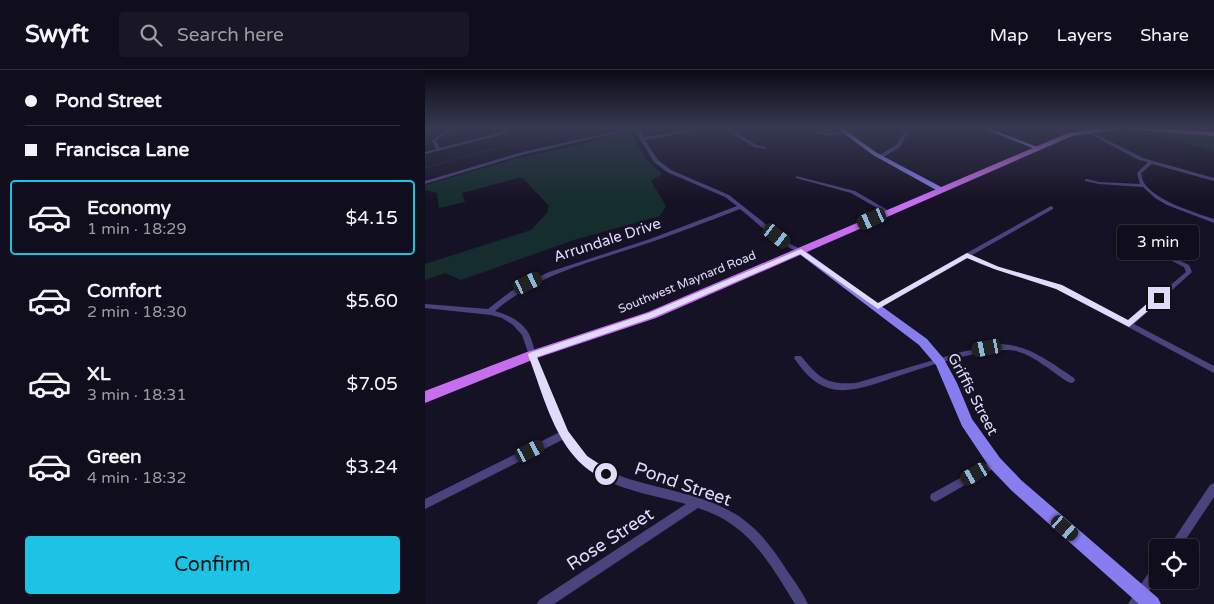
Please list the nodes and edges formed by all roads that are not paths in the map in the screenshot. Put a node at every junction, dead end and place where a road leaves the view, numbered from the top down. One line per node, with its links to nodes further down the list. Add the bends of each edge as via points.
1 (531, 152): 12 (street)
2 (651, 152): 15 (street, via 669,171 722,194)
3 (873, 152): 7 (street)
4 (888, 152): 7 (street)
5 (1028, 152): 14 (main road, Southwest Maynard Road)
6 (1131, 152): 8 (street)
7 (880, 157): 14 (street)
8 (1151, 162): 11 (street); 13 (street, via 1139,173)
9 (798, 177): 17 (street, via 853,192)
10 (1087, 180): 13 (street)
11 (1214, 180)
12 (425, 183)
13 (1142, 186): 18 (street, via 1169,204)
14 (941, 189): 17 (main road, Southwest Maynard Road)
15 (740, 207): 20 (street); 24 (street, Arrundale Drive, via 547,274 520,287)
16 (1051, 208): 21 (street)
17 (888, 212): 20 (main road, Southwest Maynard Road)
18 (1214, 221)
19 (1145, 246): 25 (street, via 1187,266 1189,272)
20 (801, 251): 23 (street, Griffis Street); 26 (main road, Southwest Maynard Road, via 652,315)
21 (967, 255): 23 (street); 25 (street, via 982,263 1059,287)
22 (425, 306): 24 (street, Pond Street)
23 (878, 306): 28 (street, Griffis Street, via 915,335)
24 (489, 312): 26 (street, Pond Street, via 505,316 520,327)
25 (1129, 324): 29 (street)
26 (532, 355): 31 (main road, Southwest Maynard Road); 32 (street, Pond Street)
27 (798, 358): 28 (street, via 818,380 843,388)
28 (940, 362): 30 (street, via 977,350 1013,347 1029,353); 33 (street, Griffis Street, via 967,422)
29 (1214, 370)
30 (1071, 380)
31 (425, 397)
32 (565, 434): 36 (street, Pond Street, via 583,459 606,474); 37 (street)
33 (995, 463): 35 (street); 40 (street, Griffis Street)
34 (1214, 488): 38 (street)
35 (935, 497)
36 (697, 503): 41 (street, Rose Street); 42 (street, Pond Street, via 739,522 754,536)
37 (425, 504)
38 (1179, 539)
39 (1149, 582): 40 (street)
40 (1137, 599): 43 (street, Griffis Street)
41 (543, 604)
42 (802, 604)
43 (1152, 604)

